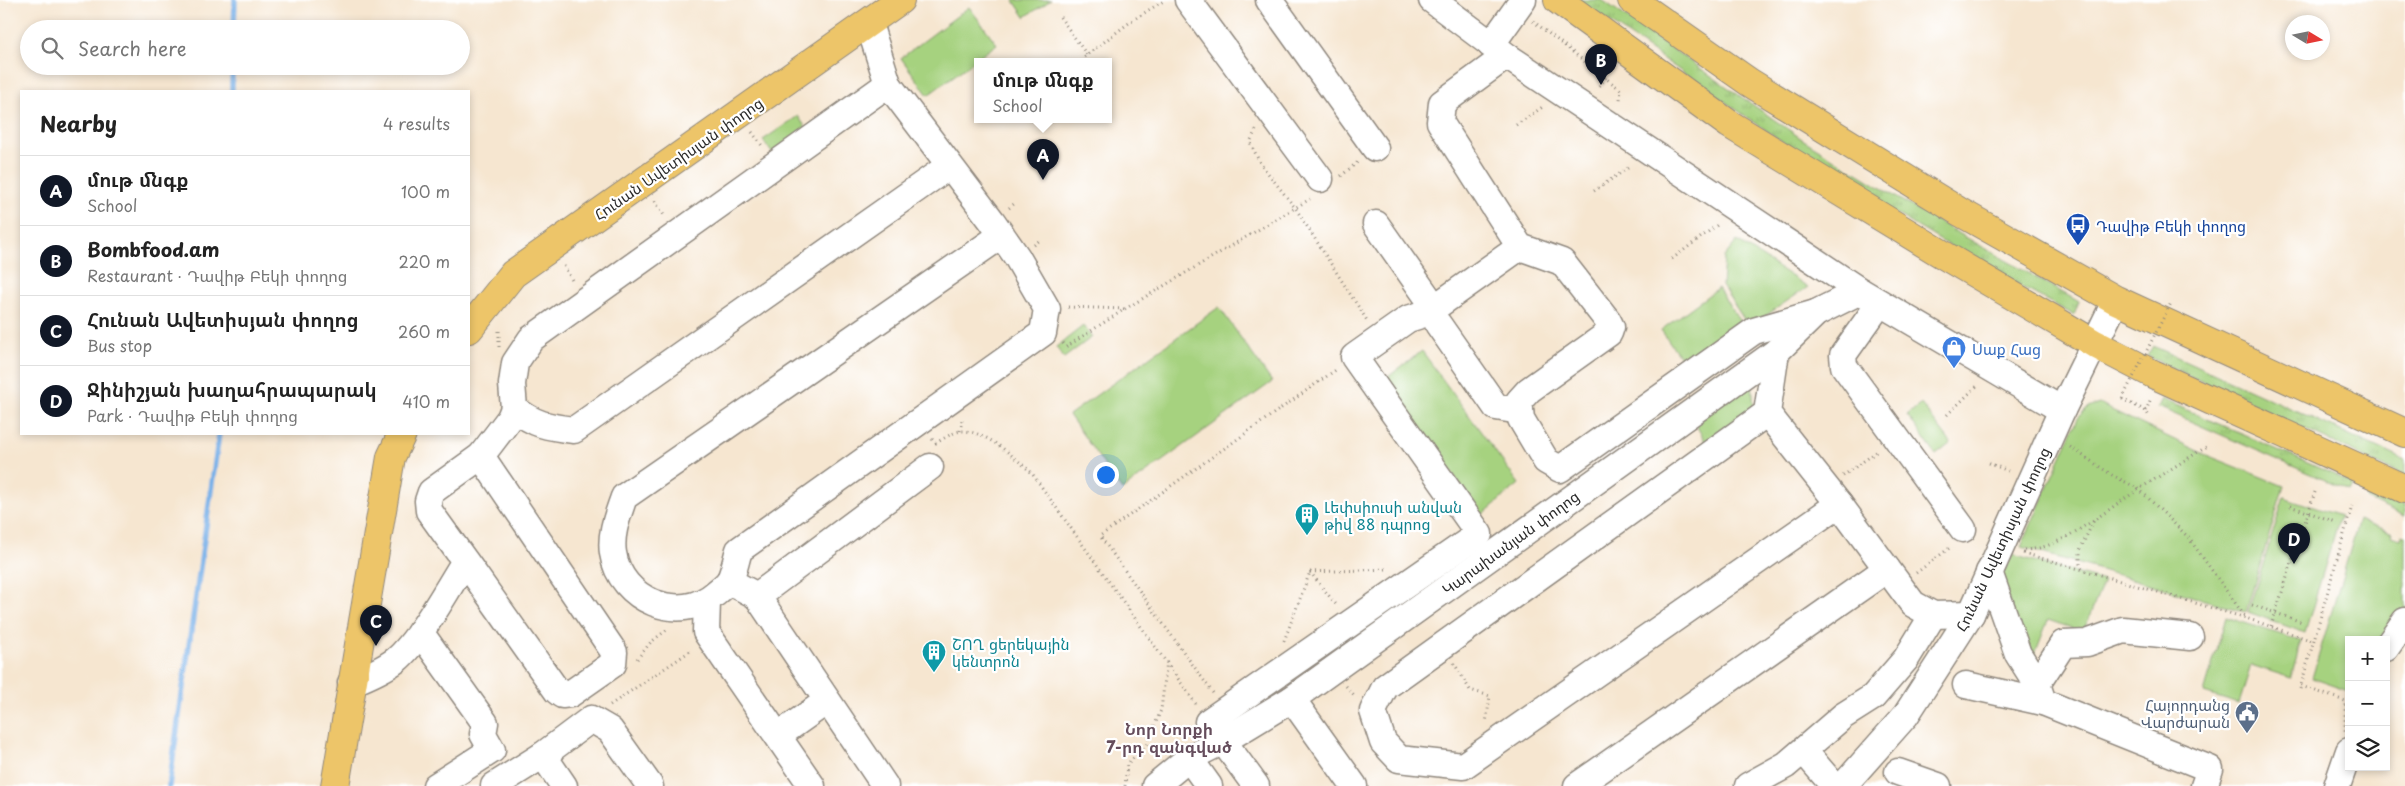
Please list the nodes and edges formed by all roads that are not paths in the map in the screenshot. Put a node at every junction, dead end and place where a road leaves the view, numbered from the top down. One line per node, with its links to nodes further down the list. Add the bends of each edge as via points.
1 (900, 0): 8 (main road, Հունան Ավետիսյան փողոց)
2 (1188, 0): 13 (street)
3 (1269, 0): 11 (street)
4 (1432, 0): 9 (street)
5 (1558, 0): 22 (main road, via 1729,124 1947,258)
6 (1632, 0): 18 (main road, via 1749,82 1926,192)
7 (1520, 4): 9 (street)
8 (869, 24): 10 (street); 21 (main road, Հունան Ավետիսյան փողոց, via 512,274)
9 (1500, 51): 16 (street, via 1498,62 1442,103 1440,122); 17 (street)
10 (888, 84): 12 (street); 24 (street, via 531,339 515,363 512,384)
11 (1375, 148)
12 (949, 166): 15 (street); 24 (street, via 574,430 528,420)
13 (1320, 180)
14 (1376, 224): 20 (street)
15 (1002, 235): 38 (street, via 1047,310 1043,333 739,550); 40 (street, via 624,497 613,528 613,552 619,574 629,589 651,602 678,608)
16 (1520, 247): 20 (street); 26 (street, via 1562,262 1610,327 1609,332 1529,390 1519,401)
17 (1870, 297): 19 (street, Կարախանյան փողոց); 25 (street); 34 (street, via 1844,355 1844,366)
18 (2116, 300): 22 (street, Հունան Ավետիսյան փողոց); 28 (main road)
19 (1816, 313): 23 (street, Կարախանյան փողոց); 26 (street, via 1754,331 1560,469 1546,461 1521,419)
20 (1436, 316): 26 (street, via 1496,407); 52 (street, via 1428,313 1408,319 1354,357 1479,534 1351,624)
21 (470, 328)
22 (2095, 344): 25 (street, Հունան Ավետիսյան փողոց); 32 (main road, via 2153,374)
23 (1776, 352): 27 (street); 50 (street, Կարախանյան փողոց)
24 (514, 408): 30 (street)
25 (2062, 410): 36 (street, Հունան Ավետիսյան փողոց)
26 (1520, 411)
27 (1768, 413): 33 (street); 33 (street, via 1385,687 1373,710 1383,742 1399,759 1463,766)
28 (2405, 432)
29 (401, 435): 47 (main road, via 390,456)
30 (481, 456): 35 (street, via 431,492 428,501 429,511); 35 (street, via 614,652 613,664 570,694 562,695)
31 (930, 466): 39 (street)
32 (2405, 489)
33 (1833, 496): 37 (street)
34 (1961, 535)
35 (465, 561): 44 (street)
36 (1989, 572): 41 (street, Հունան Ավետիսյան փողոց); 49 (street, via 2018,654)
37 (1893, 577): 42 (street, via 1913,604); 69 (street)
38 (729, 581): 39 (street); 40 (street)
39 (757, 596): 51 (street)
40 (707, 601): 53 (street, via 706,632)
41 (1970, 614): 42 (street); 72 (street, Հունան Ավետիսյան փողոց, via 1906,714)
42 (1933, 615): 54 (street, via 1906,659 1873,697 1844,716)
43 (2405, 621): 46 (street)
44 (420, 632): 47 (street, via 397,659); 59 (street, via 485,723 483,734 492,750)
45 (2190, 637): 49 (street, via 2124,630 2088,644 2063,644)
46 (2390, 642)
47 (351, 683): 58 (main road)
48 (1966, 685): 49 (street)
49 (2040, 693): 74 (street, via 2210,769)
50 (1292, 699): 52 (street, Կարախանյան փողոց); 68 (street)
51 (827, 701): 53 (street); 64 (street)
52 (1219, 724): 56 (street, Կարախանյան փողոց); 67 (street)
53 (779, 735): 63 (street)
54 (1804, 751): 70 (street); 71 (street)
55 (543, 755): 60 (street); 61 (street); 62 (street, via 599,713)
56 (1189, 758): 65 (street, Կարախանյան փողոց); 66 (street)
57 (1898, 772): 73 (street)
58 (335, 786)
59 (436, 786)
60 (494, 786)
61 (564, 786)
62 (650, 786)
63 (812, 786)
64 (885, 786)
65 (1155, 786)
66 (1209, 786)
67 (1256, 786)
68 (1354, 786)
69 (1577, 786)
70 (1748, 786)
71 (1834, 786)
72 (1844, 786)
73 (1938, 786)
74 (2204, 786)

